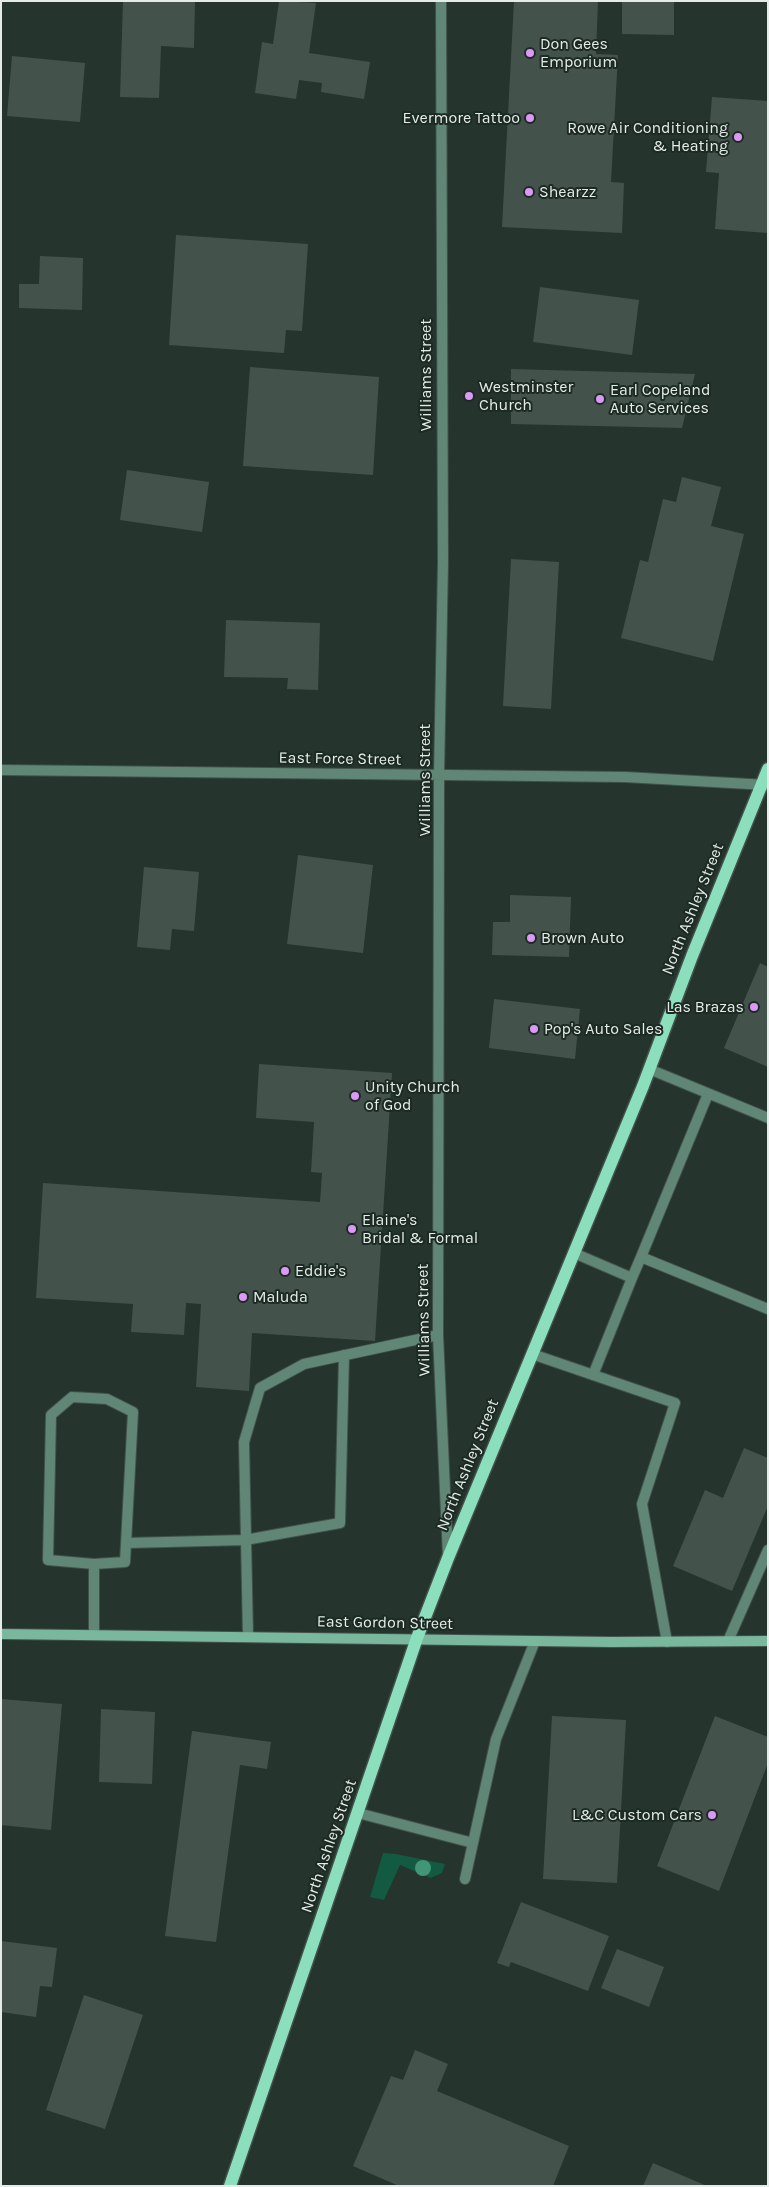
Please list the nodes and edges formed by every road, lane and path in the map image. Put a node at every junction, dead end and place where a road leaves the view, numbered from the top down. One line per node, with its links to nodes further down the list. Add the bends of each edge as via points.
1 (441, 1): 4 (street, Williams Street, via 443,562)
2 (768, 769): 5 (main road, North Ashley Street)
3 (1, 770): 4 (street, East Force Street)
4 (439, 776): 5 (street, East Force Street, via 625,777); 13 (street, Williams Street)
5 (764, 784): 6 (main road, North Ashley Street)
6 (649, 1069): 7 (street); 9 (main road, North Ashley Street)
7 (708, 1094): 8 (street); 10 (street)
8 (768, 1118)
9 (574, 1253): 11 (street); 15 (main road, North Ashley Street)
10 (641, 1257): 11 (street); 12 (street)
11 (632, 1278): 16 (street)
12 (768, 1309)
13 (438, 1335): 14 (street); 20 (street, Williams Street)
14 (344, 1354): 17 (street, via 304,1364 260,1388 244,1442); 17 (street, via 340,1523)
15 (532, 1354): 16 (street); 20 (main road, North Ashley Street)
16 (593, 1375): 28 (street, via 675,1404 642,1504)
17 (245, 1540): 18 (street); 24 (street)
18 (127, 1543): 21 (street, via 126,1562); 21 (street, via 133,1412 107,1399 72,1397 50,1415 48,1560)
19 (768, 1550): 27 (street)
20 (448, 1558): 25 (main road, North Ashley Street)
21 (94, 1564): 23 (street)
22 (1, 1634): 23 (street, East Gordon Street)
23 (94, 1635): 24 (street, East Gordon Street)
24 (248, 1636): 25 (street, East Gordon Street)
25 (417, 1638): 26 (street, East Gordon Street); 30 (main road, North Ashley Street)
26 (535, 1641): 28 (street, East Gordon Street); 31 (street, via 496,1739)
27 (728, 1641): 28 (street, East Gordon Street); 29 (street, East Gordon Street)
28 (668, 1642)
29 (768, 1642)
30 (358, 1813): 31 (street); 33 (main road, North Ashley Street)
31 (472, 1843): 32 (street)
32 (465, 1879)
33 (230, 2186)

